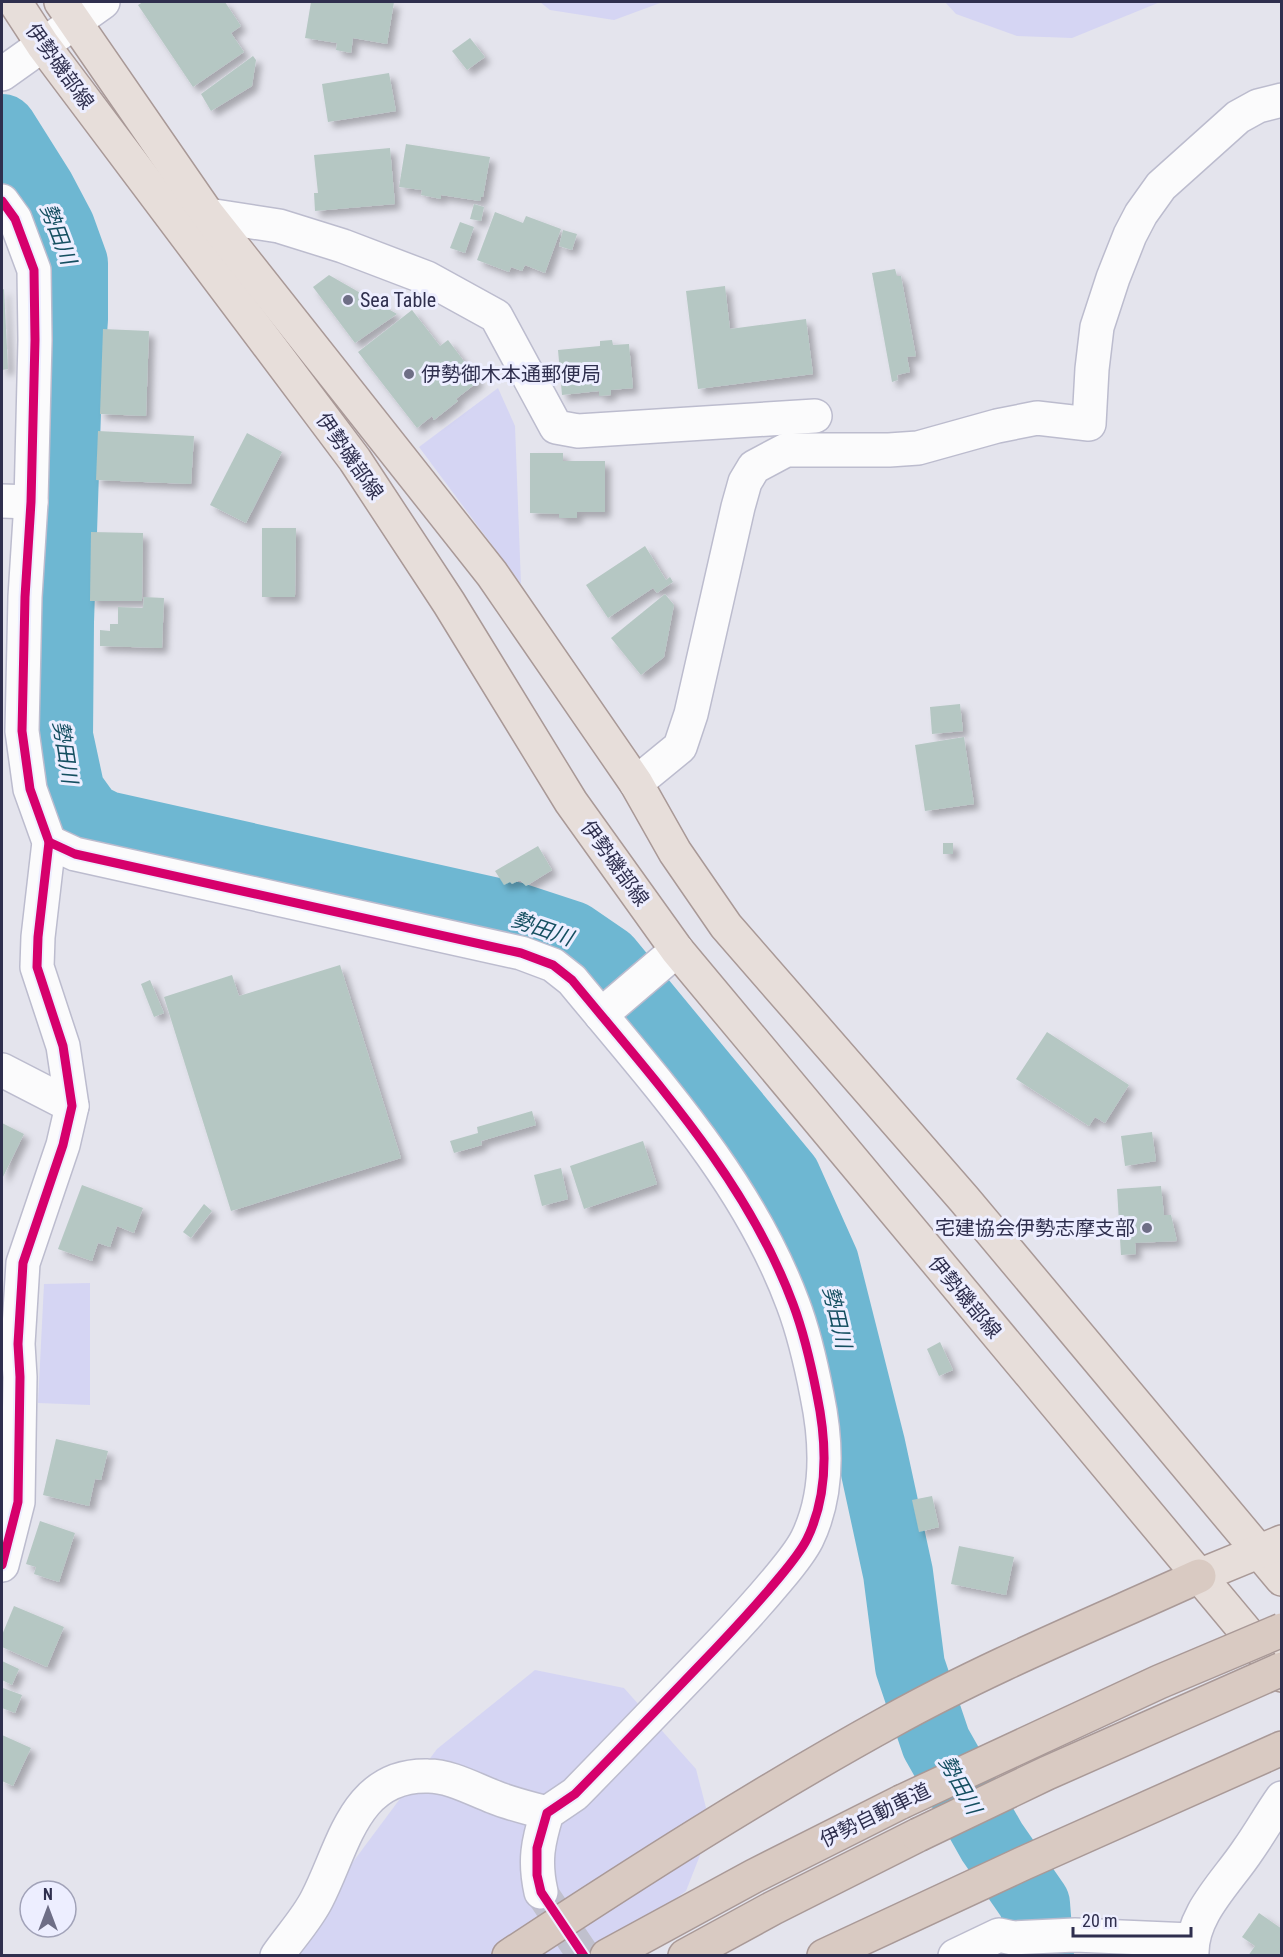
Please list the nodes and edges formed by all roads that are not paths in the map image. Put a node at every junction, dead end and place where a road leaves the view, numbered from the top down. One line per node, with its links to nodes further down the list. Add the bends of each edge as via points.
1 (15, 2): 4 (main road, 伊勢磯部線)
2 (103, 2): 3 (street)
3 (67, 11): 4 (street); 8 (main road, 伊勢磯部線)
4 (43, 45): 5 (street); 13 (main road, 伊勢磯部線, via 355,460 449,603)
5 (2, 74)
6 (1281, 100): 11 (street, via 1238,117 1161,186 1141,214 1097,327 1089,424 1037,418 918,448 786,450 754,467 738,507 680,747)
7 (6, 214): 10 (street, via 34,270 36,340)
8 (208, 215): 9 (street, via 279,226 343,246 427,278 496,316 556,427 578,431); 11 (main road, 伊勢磯部線, via 492,574)
9 (815, 416)
10 (16, 502): 12 (street, via 25,597 22,732 30,789)
11 (636, 783): 18 (main road, 伊勢磯部線, via 675,852 726,926)
12 (49, 842): 14 (street, via 75,854 521,953 553,965); 16 (street, via 37,967 63,1046)
13 (667, 959): 14 (street); 20 (main road, 伊勢磯部線)
14 (606, 1011): 27 (street, via 710,1151 753,1217 794,1304 824,1437 824,1479 807,1540 786,1569 744,1619 575,1794)
15 (2, 1070): 16 (street)
16 (72, 1106): 17 (street, via 63,1145 23,1263)
17 (10, 1340): 19 (street, via 20,1377 18,1502)
18 (1270, 1547): 20 (main road); 21 (main road, 伊勢磯部線)
19 (2, 1565)
20 (1199, 1576): 24 (main road, 伊勢磯部線); 32 (highway, via 892,1720 661,1857)
21 (1281, 1579)
22 (1281, 1630): 33 (highway, 伊勢自動車道, bridge, via 1148,1686 901,1802)
23 (1281, 1669): 34 (highway, 伊勢自動車道, bridge, via 918,1835)
24 (1281, 1675)
25 (1281, 1748): 35 (highway)
26 (1281, 1798): 30 (street, via 1202,1915)
27 (547, 1813): 28 (street, via 537,1848); 31 (street, via 430,1776 403,1778 377,1791 358,1810 316,1900)
28 (541, 1892)
29 (1004, 1943): 30 (street, via 1075,1935); 36 (street)
30 (1191, 1948)
31 (277, 1956)
32 (509, 1956)
33 (607, 1956)
34 (685, 1956)
35 (824, 1956)
36 (955, 1956)

